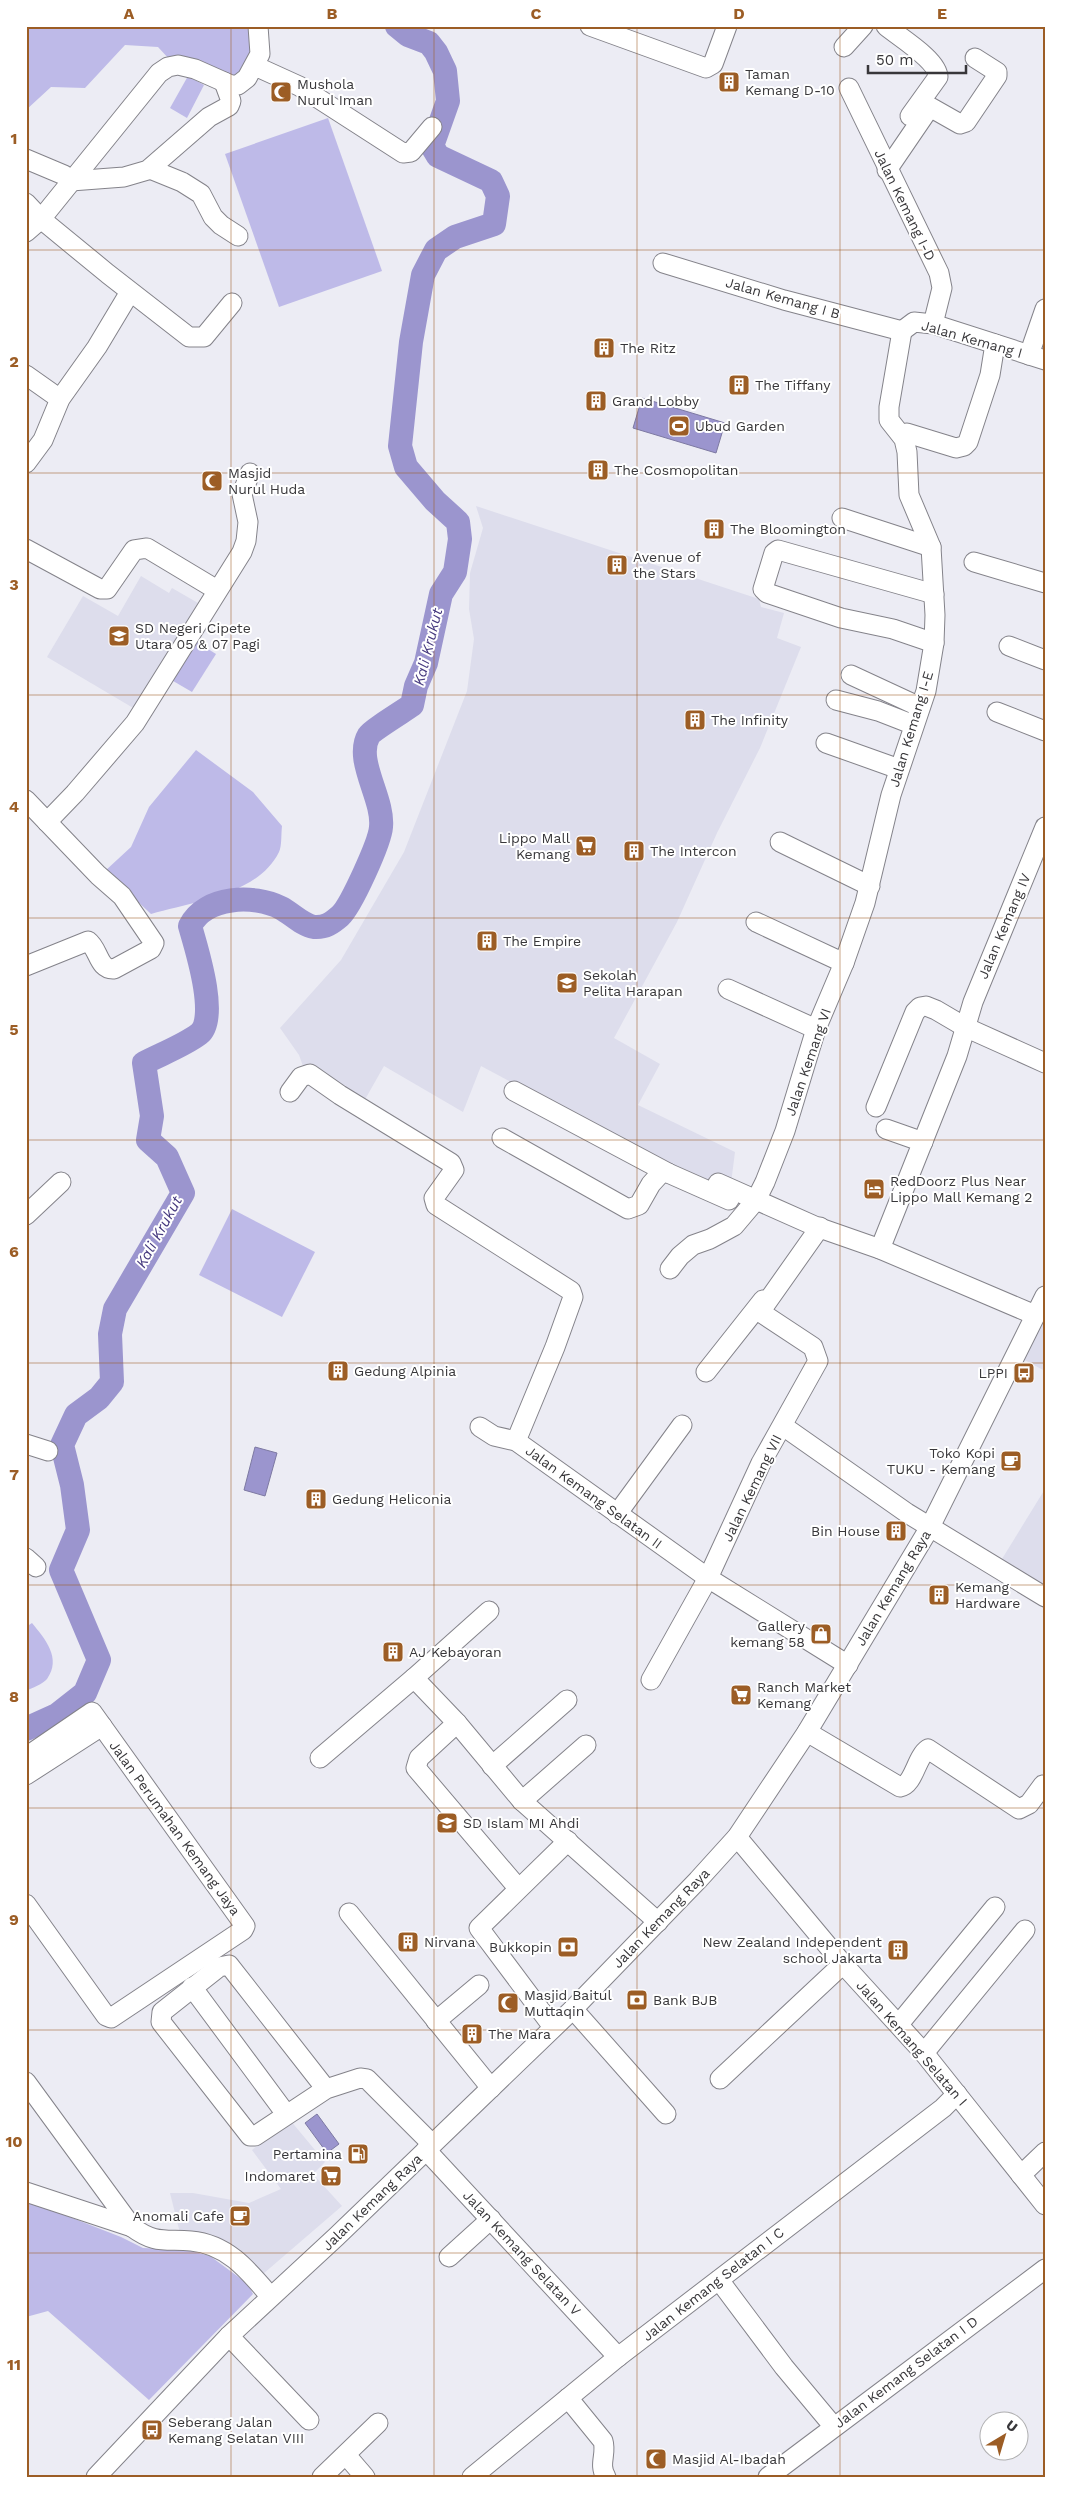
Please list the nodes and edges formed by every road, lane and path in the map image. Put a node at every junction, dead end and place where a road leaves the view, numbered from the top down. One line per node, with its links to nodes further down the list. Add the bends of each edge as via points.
1 (258, 26): 8 (street, via 260,54)
2 (590, 26): 3 (street, via 706,68 713,64)
3 (727, 26)
4 (863, 26): 6 (street)
5 (886, 26): 13 (street, via 932,62 938,77)
6 (844, 47)
7 (976, 58): 13 (street, via 997,76 966,122 960,124 930,107)
8 (255, 66): 9 (street, via 238,85); 11 (street, via 299,86 403,153 411,152)
9 (224, 82): 14 (street, via 231,101 228,106 209,117); 15 (street, via 178,65 158,73)
10 (849, 88): 13 (street, Jalan Kemang I-D)
11 (432, 127)
12 (26, 159): 15 (street)
13 (884, 164): 24 (street, Jalan Kemang I-D, via 942,282)
14 (150, 169): 15 (street, via 138,175); 19 (street, via 201,194 213,216)
15 (71, 181): 17 (street)
16 (26, 203): 17 (street)
17 (41, 219): 18 (street); 21 (street)
18 (26, 232)
19 (238, 236)
20 (663, 263): 25 (street, Jalan Kemang I B)
21 (130, 292): 22 (street, via 196,338 204,337); 29 (street)
22 (232, 303)
23 (1045, 309): 27 (street)
24 (934, 324): 25 (street, Jalan Kemang I, via 914,322); 26 (street, Jalan Kemang I)
25 (902, 331): 34 (street, Jalan Kemang I-E, via 889,420 904,439 909,495)
26 (995, 344): 27 (street, Jalan Kemang I); 30 (street, via 990,375 968,442 956,448)
27 (1037, 358)
28 (26, 375): 29 (street)
29 (60, 399): 31 (street, via 43,440)
30 (907, 433)
31 (26, 463)
32 (250, 472): 38 (street, via 242,494 248,522 246,541)
33 (842, 518): 34 (street)
34 (930, 547): 39 (street, Jalan Kemang I-E)
35 (26, 549): 38 (street, via 100,589 110,586 134,550 152,550)
36 (974, 562): 37 (street)
37 (1045, 583)
38 (217, 590): 52 (street, via 135,724)
39 (934, 594): 40 (street, Jalan Kemang I-E); 40 (street, via 778,550 774,553 763,590 841,618 893,629)
40 (934, 643): 45 (street, Jalan Kemang I-E, via 930,673)
41 (1009, 646): 42 (street)
42 (1045, 660)
43 (851, 675): 45 (street)
44 (836, 700): 47 (street)
45 (920, 707): 47 (street, Jalan Kemang I-E)
46 (997, 712): 48 (street)
47 (914, 725): 50 (street, Jalan Kemang I-E)
48 (1045, 731)
49 (826, 743): 50 (street)
50 (899, 769): 55 (street, Jalan Kemang I-E)
51 (26, 800): 52 (street)
52 (47, 822): 59 (street, via 122,896 154,946 108,969 88,941)
53 (1045, 826): 61 (street, Jalan Kemang IV)
54 (780, 842): 56 (street)
55 (874, 866): 56 (street, Jalan Kemang VI)
56 (870, 886): 58 (street, Jalan Kemang VI)
57 (756, 922): 58 (street)
58 (844, 963): 62 (street, Jalan Kemang VI)
59 (26, 966)
60 (728, 989): 62 (street)
61 (965, 1027): 63 (street); 66 (street, via 936,1010 920,1007 915,1012); 69 (street, Jalan Kemang IV)
62 (816, 1029): 73 (street, Jalan Kemang VI, via 785,1131)
63 (1045, 1063)
64 (290, 1092): 84 (street, Jalan Kemang Selatan II, via 301,1078 310,1074 451,1163 454,1170 434,1198 436,1205 572,1291 573,1297 555,1346)
65 (514, 1092): 70 (street)
66 (876, 1107)
67 (886, 1129): 69 (street)
68 (502, 1138): 70 (street, via 628,1209 639,1206 657,1175)
69 (923, 1142): 76 (street, Jalan Kemang IV)
70 (668, 1173): 73 (street, via 730,1201)
71 (61, 1182): 74 (street)
72 (718, 1183): 73 (street)
73 (754, 1202): 75 (street); 77 (street, Jalan Kemang VI, via 734,1226 693,1245)
74 (26, 1215)
75 (818, 1227): 76 (street); 80 (street); 82 (street, via 760,1312 813,1347 818,1362)
76 (880, 1249): 79 (street)
77 (670, 1269)
78 (1045, 1296): 79 (street, Jalan Kemang Raya)
79 (1035, 1315): 88 (street, Jalan Kemang Raya)
80 (706, 1372)
81 (682, 1425): 87 (street)
82 (783, 1426): 88 (street, Jalan Kemang VII); 89 (street, Jalan Kemang VII, via 761,1463)
83 (480, 1427): 84 (street, via 494,1436)
84 (516, 1441): 87 (street, Jalan Kemang Selatan II)
85 (26, 1444): 86 (street)
86 (48, 1451)
87 (617, 1514): 89 (street, Jalan Kemang Selatan II)
88 (930, 1527): 90 (street, Jalan Kemang VII); 92 (street, Jalan Kemang Raya)
89 (708, 1578): 92 (street, Jalan Kemang Selatan II); 94 (street, Jalan Kemang VII)
90 (1045, 1597)
91 (489, 1611): 93 (street)
92 (848, 1665): 98 (street, Jalan Kemang Raya)
93 (414, 1678): 97 (street); 101 (street)
94 (651, 1680)
95 (567, 1700): 102 (street)
96 (97, 1719): 100 (street); 103 (street, Jalan Perumahan Kemang Jaya); 109 (street, Jalan Perumahan Kemang Jaya, via 244,1928 111,2018 106,2016)
97 (456, 1722): 102 (street); 108 (street, via 419,1758 416,1768)
98 (807, 1732): 104 (street, via 900,1786 905,1785 928,1749 1019,1809 1029,1804); 106 (street, Jalan Kemang Raya)
99 (586, 1745): 105 (street)
100 (26, 1757)
101 (320, 1758)
102 (492, 1766): 105 (street)
103 (26, 1775)
104 (1043, 1785)
105 (522, 1801): 107 (street)
106 (737, 1837): 112 (street, Jalan Kemang Raya); 114 (street, Jalan Kemang Selatan I)
107 (568, 1841): 108 (street); 112 (street)
108 (518, 1888): 120 (street, via 481,1924 480,1930)
109 (26, 1904)
110 (995, 1907): 119 (street)
111 (349, 1914): 118 (street)
112 (658, 1922): 117 (street, Jalan Kemang Raya)
113 (1024, 1930): 121 (street)
114 (843, 1964): 119 (street, Jalan Kemang Selatan I); 122 (street)
115 (479, 1985): 118 (street)
116 (192, 1987): 125 (street, via 224,1964 232,1966); 127 (street); 127 (street, via 162,2012 161,2022 250,2136 255,2136)
117 (573, 2008): 120 (street, Jalan Kemang Raya); 128 (street)
118 (436, 2021): 124 (street)
119 (899, 2024): 121 (street, Jalan Kemang Selatan I)
120 (553, 2027): 124 (street, Jalan Kemang Raya)
121 (924, 2053): 126 (street, Jalan Kemang Selatan I)
122 (720, 2079)
123 (26, 2082): 135 (street)
124 (491, 2088): 129 (street, Jalan Kemang Raya)
125 (326, 2089): 127 (street); 129 (street, Jalan Kemang Selatan V, via 366,2079)
126 (957, 2094): 131 (street, Jalan Kemang Selatan I); 138 (street, Jalan Kemang Selatan I C)
127 (286, 2114)
128 (666, 2114)
129 (429, 2147): 134 (street, Jalan Kemang Selatan V); 139 (street, Jalan Kemang Raya)
130 (1045, 2152): 131 (street)
131 (1021, 2175): 133 (street, Jalan Kemang Selatan I)
132 (26, 2192): 135 (street)
133 (1045, 2205)
134 (491, 2219): 136 (street); 141 (street, Jalan Kemang Selatan V)
135 (132, 2228): 139 (street, via 150,2239 192,2241 224,2250 250,2272)
136 (449, 2256)
137 (1045, 2268): 145 (street, Jalan Kemang Selatan I D)
138 (719, 2280): 141 (street, Jalan Kemang Selatan I C); 145 (street)
139 (270, 2296): 140 (street, Jalan Kemang Raya)
140 (229, 2336): 143 (street); 147 (street, Jalan Kemang Raya)
141 (618, 2358): 142 (street, Jalan Kemang Selatan I C)
142 (568, 2398): 150 (street, Jalan Kemang Selatan I C); 151 (street, via 603,2441 601,2465)
143 (309, 2420)
144 (378, 2423): 146 (street)
145 (834, 2427): 152 (street, Jalan Kemang Selatan I D)
146 (346, 2455): 148 (street); 149 (street)
147 (96, 2477)
148 (322, 2477)
149 (365, 2477)
150 (472, 2477)
151 (606, 2477)
152 (768, 2477)

